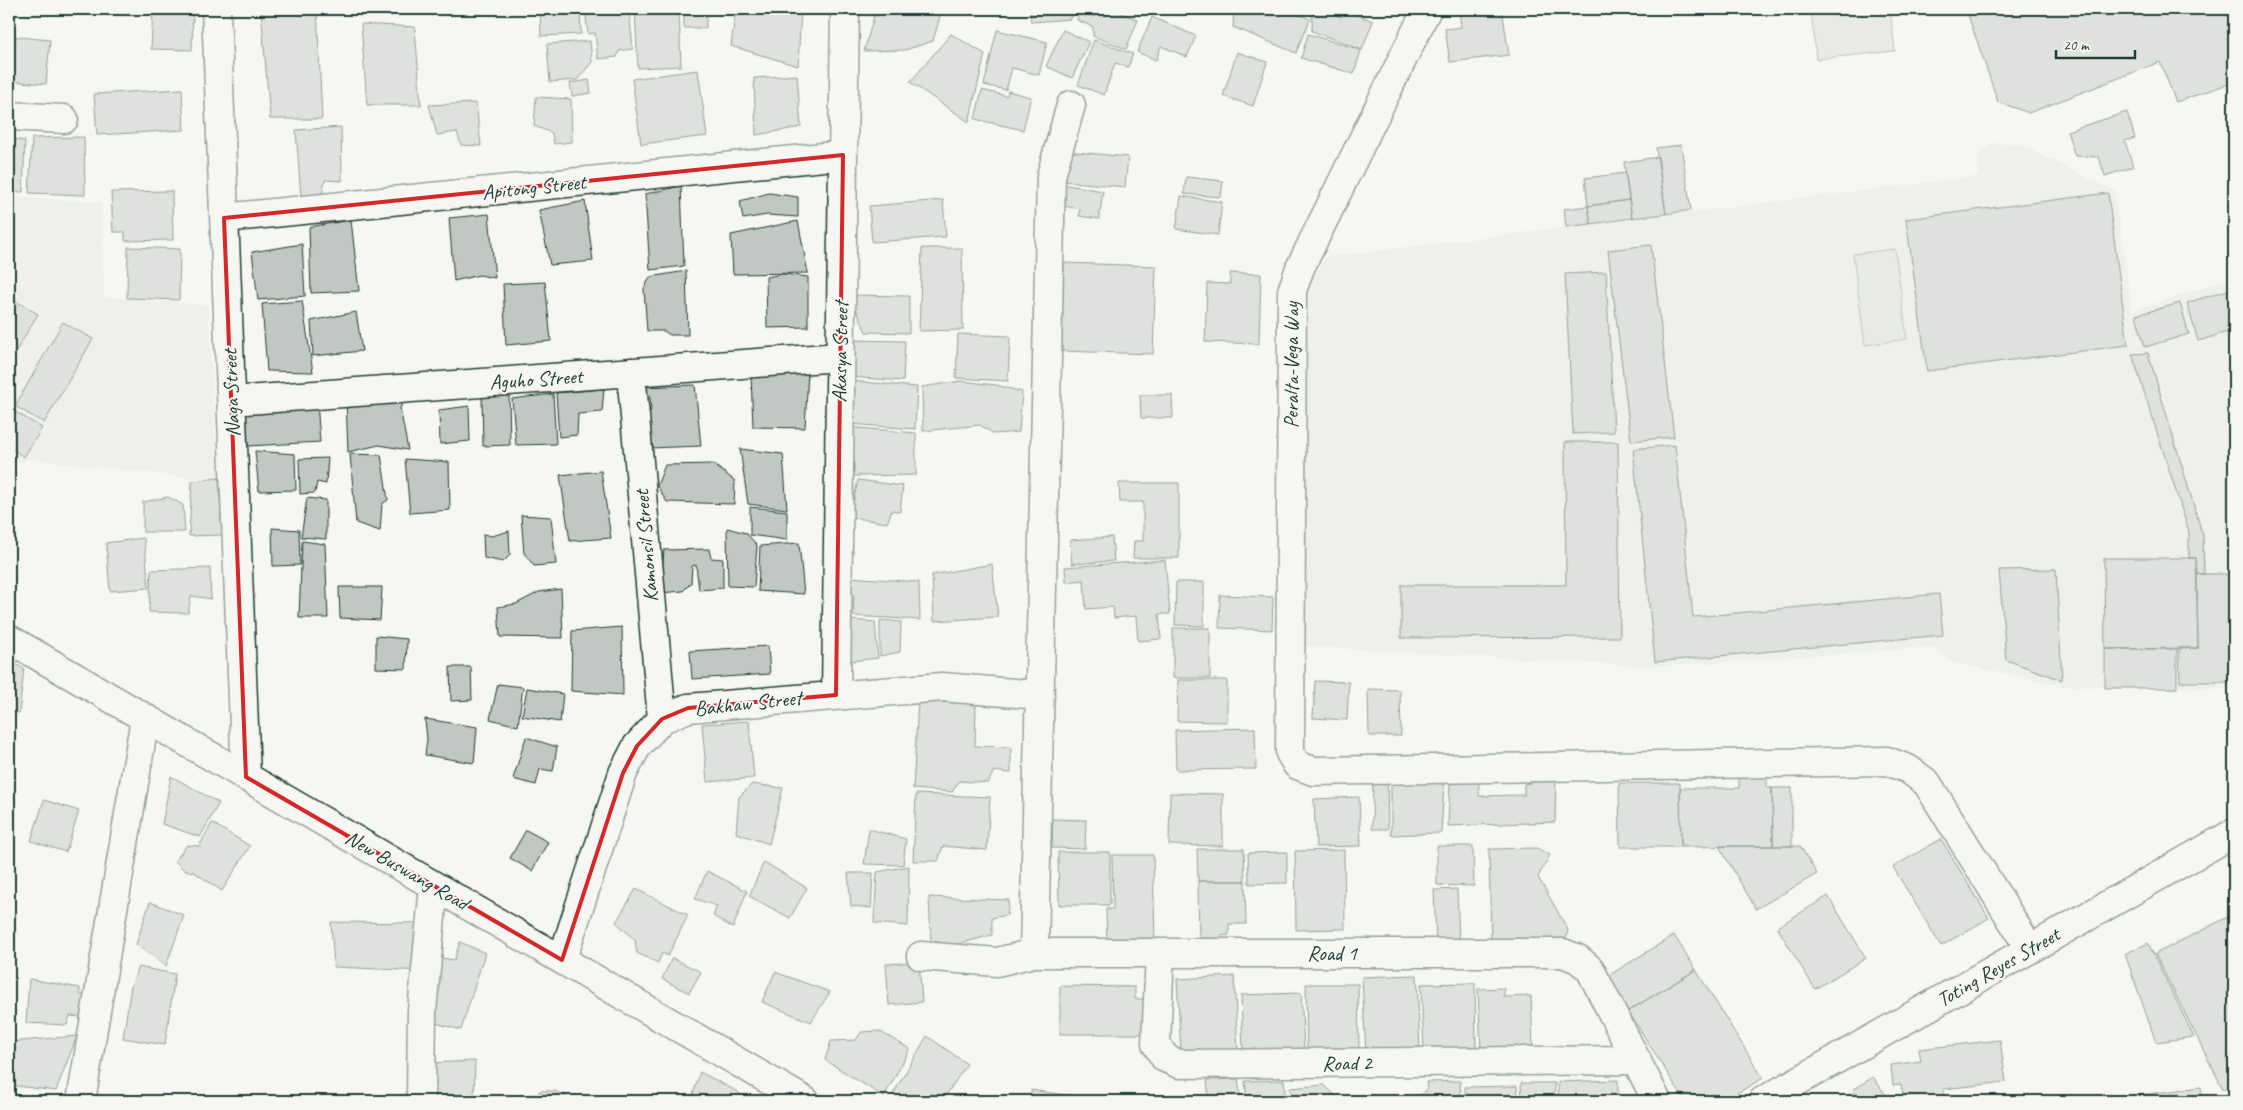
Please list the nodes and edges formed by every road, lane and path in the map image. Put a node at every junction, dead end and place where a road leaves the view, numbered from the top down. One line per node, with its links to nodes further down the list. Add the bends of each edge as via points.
1 (216, 9): 8 (street, Naga Street)
2 (845, 9): 7 (street, Akasya Street)
3 (1426, 9): 20 (street, Peralta-Vega Way, via 1300,268 1292,291 1290,752 1297,765 1313,771 1888,761 1908,769 1927,783)
4 (1071, 105): 14 (street, via 1051,176)
5 (9, 116): 6 (street)
6 (64, 119)
7 (843, 155): 8 (street, Apitong Street); 9 (street, Akasya Street)
8 (224, 218): 11 (street, Naga Street)
9 (840, 357): 10 (street, Aguho Street); 13 (street, Akasya Street)
10 (631, 372): 11 (street, Aguho Street); 16 (street, Kamonsil Street)
11 (232, 401): 17 (street, Naga Street)
12 (9, 639): 15 (street, New Buswang Road)
13 (836, 694): 14 (street, Bakhaw Street, via 942,687); 16 (street, Bakhaw Street, via 688,708)
14 (1040, 695): 22 (street)
15 (145, 718): 17 (street, New Buswang Road); 27 (street)
16 (662, 719): 24 (street, Bakhaw Street, via 637,746 623,773)
17 (246, 777): 19 (street, New Buswang Road)
18 (2234, 833): 20 (street, Toting Reyes Street)
19 (434, 886): 24 (street, New Buswang Road); 28 (street, via 422,1011)
20 (2030, 949): 31 (street, Toting Reyes Street)
21 (1160, 953): 22 (street, Road 1); 25 (street, Road 1, via 1563,953 1590,969); 25 (street, Road 2, via 1156,1044 1165,1058 1178,1064)
22 (1034, 954): 23 (street, Road 1, via 997,962)
23 (921, 956)
24 (562, 960): 26 (street, New Buswang Road)
25 (1637, 1060): 30 (street, Road 1)
26 (773, 1093): 29 (street, New Buswang Road)
27 (81, 1101)
28 (421, 1101)
29 (805, 1101)
30 (1657, 1101)
31 (1763, 1101)

